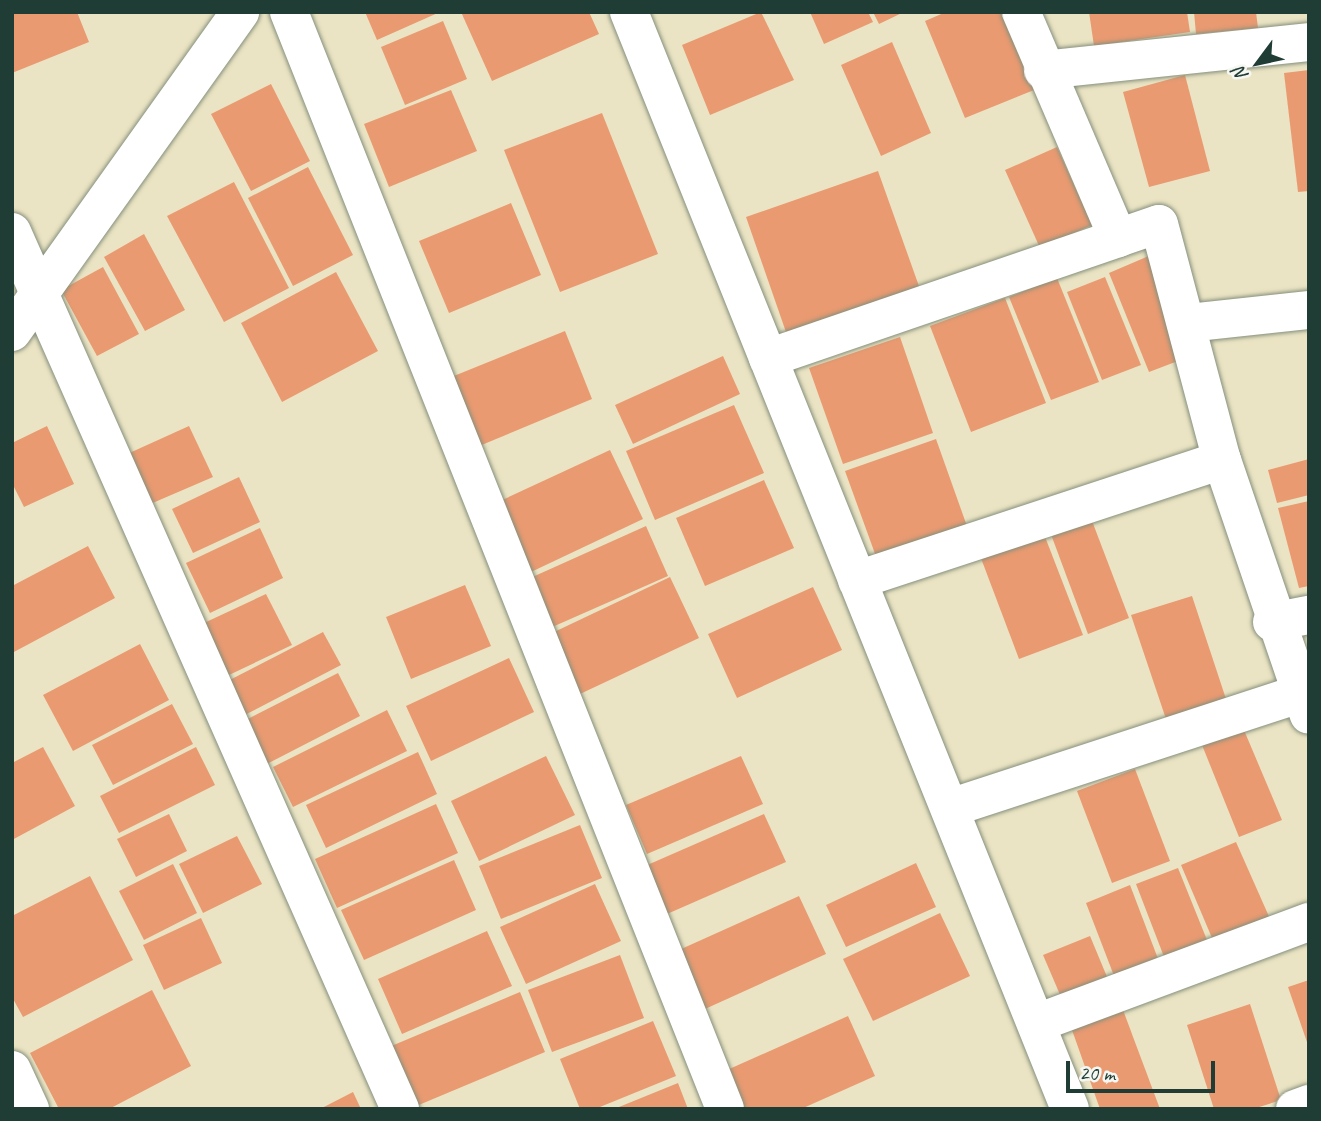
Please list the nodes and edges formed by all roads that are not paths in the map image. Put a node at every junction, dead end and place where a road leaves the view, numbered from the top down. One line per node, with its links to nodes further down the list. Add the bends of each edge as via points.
1 (240, 12): 9 (street)
2 (289, 12): 25 (street)
3 (629, 12): 13 (street)
4 (1021, 12): 6 (street)
5 (1309, 42): 6 (street)
6 (1043, 70): 8 (street)
7 (12, 232): 9 (street)
8 (1118, 238): 11 (street, via 1159,224); 13 (street)
9 (41, 292): 12 (street); 24 (street)
10 (1309, 310): 11 (street)
11 (1187, 323): 14 (street)
12 (12, 332)
13 (768, 358): 15 (street)
14 (1222, 460): 15 (street); 16 (street)
15 (857, 580): 18 (street)
16 (1291, 619): 17 (street)
17 (1304, 704): 18 (street)
18 (950, 808): 20 (street)
19 (1309, 922): 20 (street)
20 (1037, 1023): 26 (street)
21 (12, 1070): 23 (street)
22 (1309, 1104): 27 (street)
23 (30, 1109)
24 (400, 1109)
25 (725, 1109)
26 (1070, 1109)
27 (1295, 1109)

